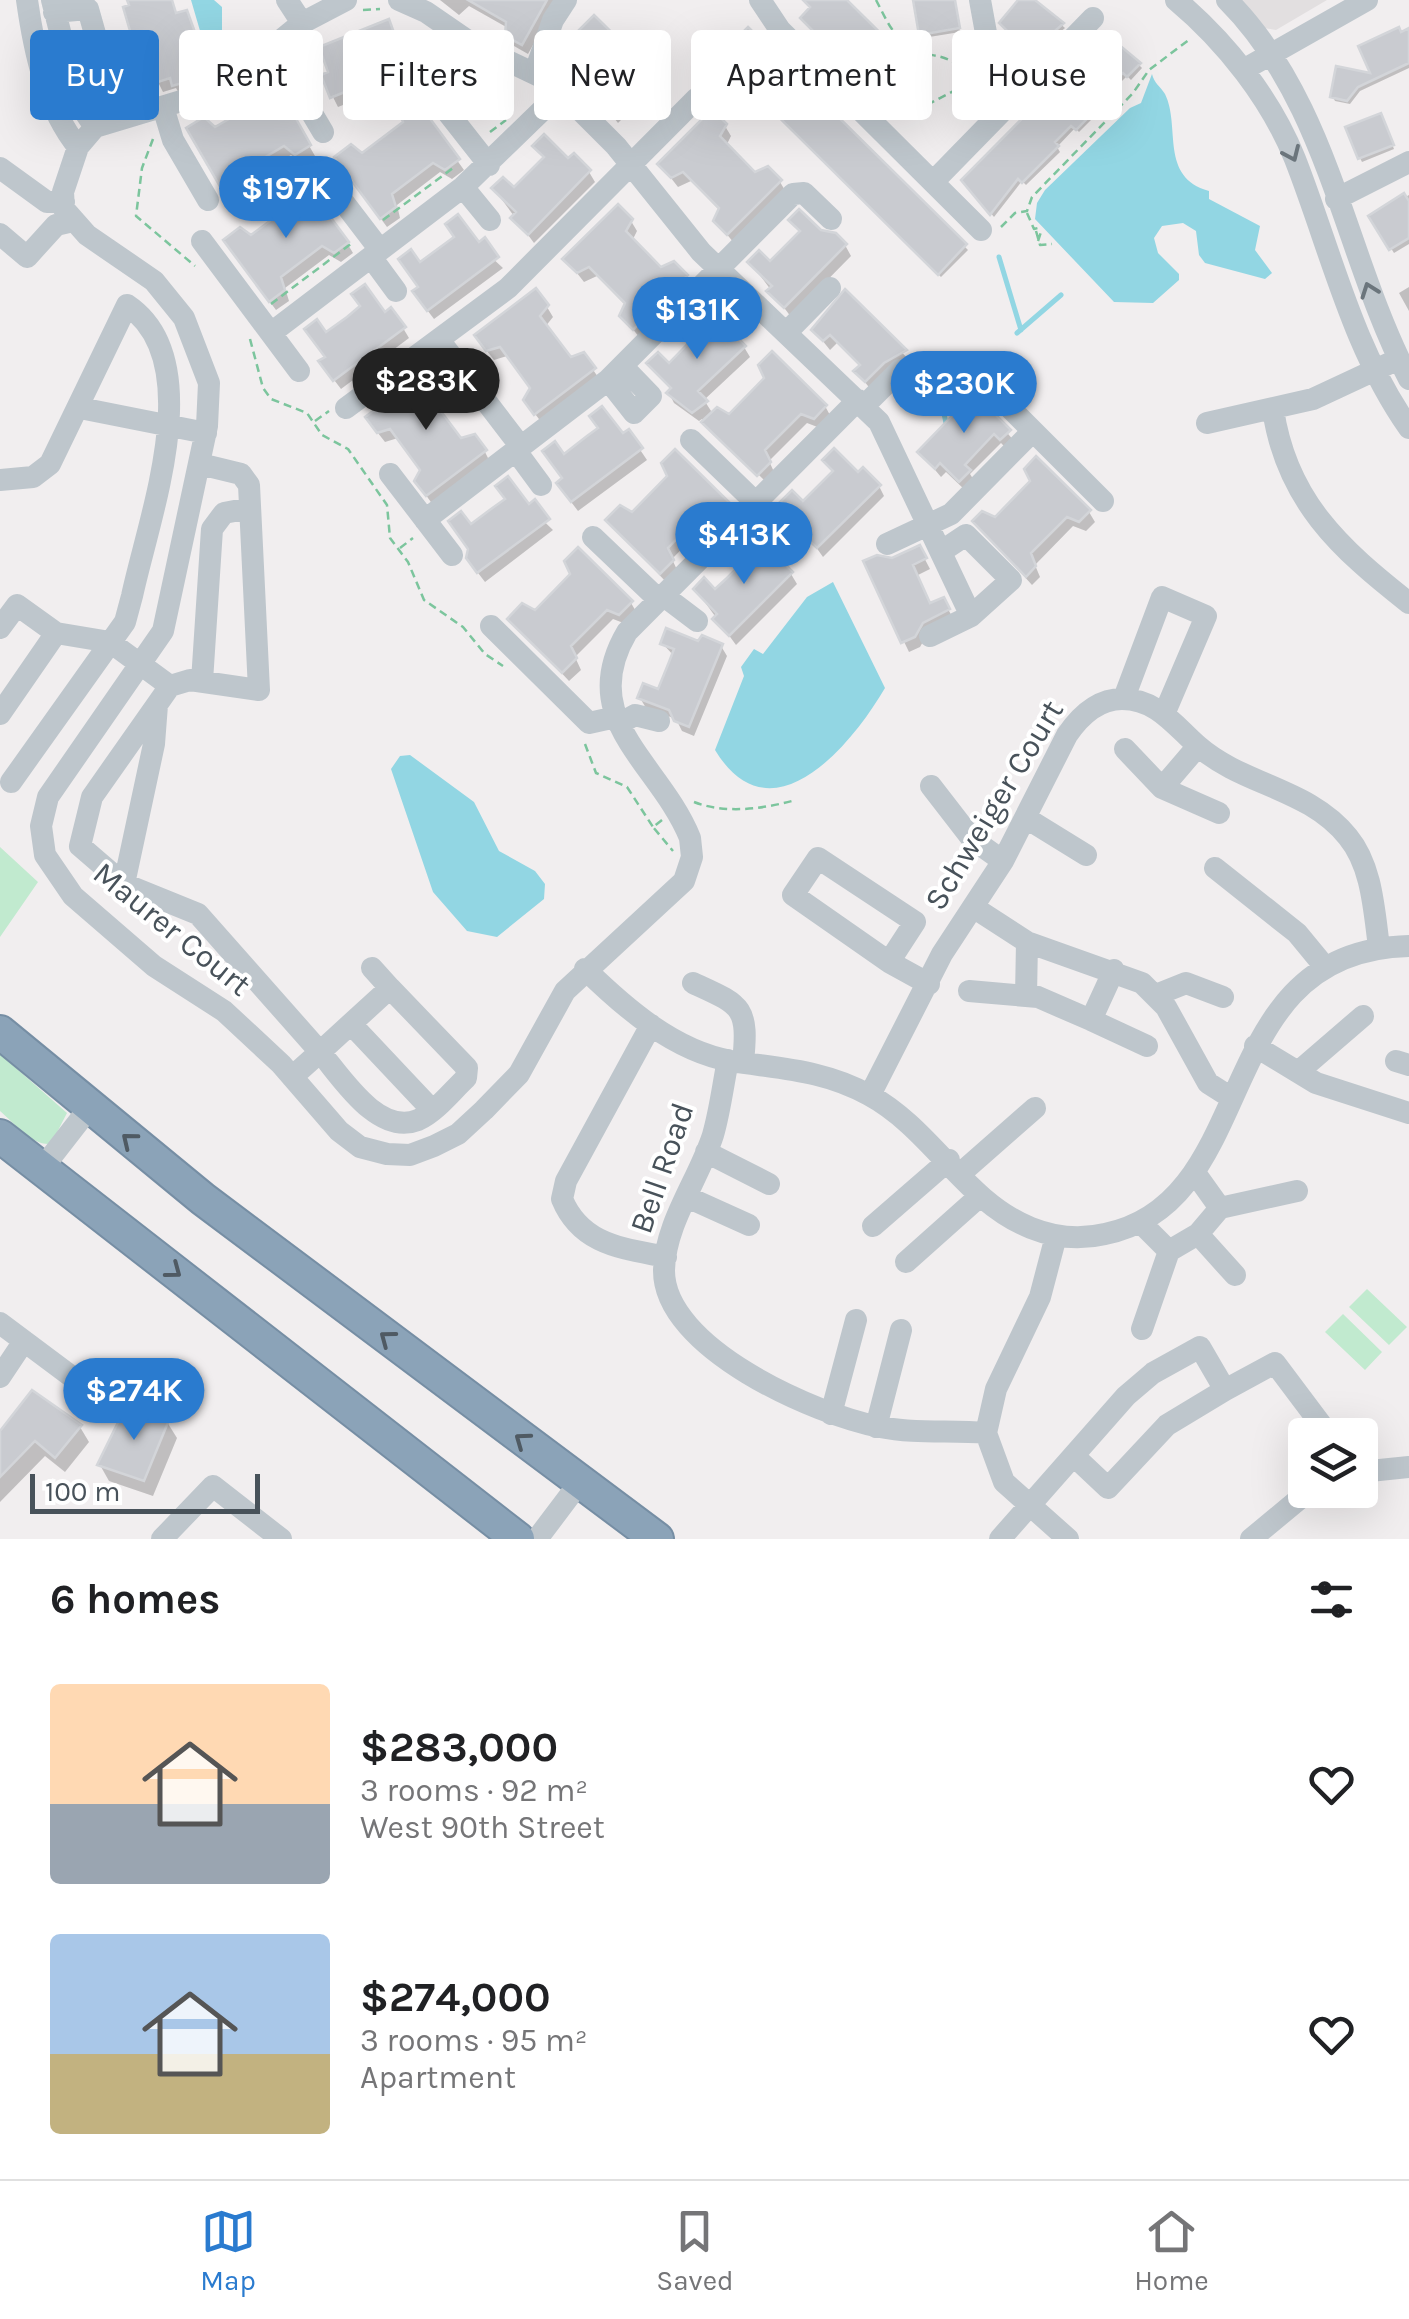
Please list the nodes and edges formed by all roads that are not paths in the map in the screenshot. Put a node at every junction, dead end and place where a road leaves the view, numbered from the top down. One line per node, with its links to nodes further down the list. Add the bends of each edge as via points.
1 (26, 0): 32 (street, via 50,101)
2 (287, 0): 13 (street)
3 (566, 0): 16 (street)
4 (760, 0): 38 (street, via 780,30)
5 (980, 0): 17 (street)
6 (1176, 0): 20 (street)
7 (1227, 0): 19 (street)
8 (1367, 0): 19 (street)
9 (402, 3): 21 (street)
10 (53, 6): 14 (street, via 88,9); 30 (street, via 78,102)
11 (351, 6): 13 (street)
12 (1093, 18): 18 (street)
13 (302, 23): 15 (street)
14 (94, 30)
15 (294, 30)
16 (550, 30)
17 (985, 30)
18 (1081, 30)
19 (1272, 53): 20 (street); 40 (street, via 1307,118)
20 (1243, 70): 58 (street, one-way to 58, via 1294,157)
21 (534, 72)
22 (691, 104): 35 (street)
23 (534, 114): 33 (street)
24 (159, 119): 41 (street)
25 (116, 120): 30 (street)
26 (316, 120): 31 (street)
27 (454, 120): 33 (street)
28 (588, 120): 35 (street)
29 (994, 120): 38 (street)
30 (95, 127): 32 (street)
31 (323, 132)
32 (78, 147): 42 (street)
33 (483, 157): 39 (street)
34 (1409, 162): 40 (street)
35 (631, 164): 49 (street); 54 (street, via 520,277)
36 (0, 168): 42 (street)
37 (322, 174): 48 (street)
38 (934, 182): 45 (street)
39 (463, 188): 44 (street); 48 (street)
40 (1336, 199): 55 (street, one-way to 40)
41 (208, 200)
42 (68, 212): 46 (street, via 27,257); 68 (street, via 154,281 184,318 208,383)
43 (831, 219): 49 (street, via 804,192 793,194)
44 (490, 220)
45 (982, 230)
46 (0, 234)
47 (202, 241): 52 (street)
48 (372, 246): 51 (street); 52 (street)
49 (718, 270): 53 (street); 70 (street, via 616,374)
50 (830, 288): 53 (street)
51 (396, 292)
52 (264, 324): 56 (street)
53 (786, 333): 60 (street)
54 (439, 340): 62 (street); 70 (street)
55 (1405, 363): 58 (street)
56 (299, 370)
57 (900, 370): 60 (street)
58 (1375, 371): 63 (street); 66 (street)
59 (1000, 398): 67 (street)
60 (861, 403): 76 (street); 78 (street, via 886,432)
61 (80, 408): 65 (street); 65 (street, via 126,305 140,314 160,346 172,396); 73 (street, via 50,464 33,477)
62 (346, 408)
63 (1274, 410): 64 (street); 86 (street, via 1290,475 1317,522)
64 (1206, 422)
65 (169, 425): 68 (street); 93 (street, via 132,596)
66 (1409, 428)
67 (1033, 431): 75 (street); 78 (street, via 951,514)
68 (206, 433): 71 (street)
69 (691, 440): 76 (street)
70 (518, 449): 74 (street); 79 (street)
71 (200, 464): 77 (street, via 241,474); 94 (street, via 171,607)
72 (390, 474): 79 (street)
73 (0, 480)
74 (541, 485)
75 (1104, 502)
76 (754, 505): 80 (street); 85 (street)
77 (250, 508): 95 (street, via 224,513 212,530); 95 (street, via 259,690)
78 (930, 524): 82 (street); 83 (street)
79 (425, 525): 84 (street)
80 (781, 536)
81 (593, 537): 85 (street)
82 (887, 544)
83 (942, 551): 87 (street); 87 (street, via 966,535 1011,580)
84 (452, 555)
85 (662, 598): 88 (street); 100 (street, via 613,656 608,686)
86 (1409, 603)
87 (971, 616): 92 (street)
88 (697, 621)
89 (490, 626): 100 (street, via 590,723)
90 (0, 628): 91 (street, via 17,605)
91 (56, 634): 93 (street); 99 (street)
92 (930, 636)
93 (110, 642): 94 (street); 104 (street)
94 (144, 664): 96 (street); 107 (street, via 57,783)
95 (202, 681): 96 (street)
96 (163, 695): 113 (street); 113 (street, via 92,797 80,846)
97 (1124, 698): 98 (street); 98 (street, via 1162,597 1206,616); 109 (street, Schweiger Court, via 1079,718)
98 (1165, 712): 102 (street)
99 (0, 714)
100 (617, 720): 101 (street, via 643,714); 121 (street, Maurer Court, via 691,846 684,881 668,900)
101 (658, 722)
102 (1198, 746): 106 (street); 116 (street, via 1240,773 1306,800 1338,825 1366,871)
103 (1125, 749): 106 (street)
104 (6, 779): 107 (street)
105 (931, 786): 111 (street, via 972,839)
106 (1162, 788): 108 (street)
107 (44, 812): 140 (street, Maurer Court, via 45,855 73,896 154,966 224,1011)
108 (1219, 814)
109 (1026, 818): 110 (street); 111 (street, Schweiger Court)
110 (1086, 855)
111 (1003, 860): 114 (street, Schweiger Court)
112 (1215, 868): 119 (street, via 1297,933)
113 (124, 884): 137 (street, via 198,914)
114 (972, 907): 115 (street); 124 (street, Schweiger Court)
115 (1027, 942): 122 (street); 128 (street)
116 (1379, 946): 117 (street); 119 (street)
117 (1409, 946)
118 (889, 962): 118 (street, via 793,896 818,858 915,922); 124 (street)
119 (1325, 966): 136 (street, via 1294,993)
120 (372, 968): 125 (street)
121 (586, 969): 133 (street); 140 (street, Maurer Court, via 564,991 519,1074 458,1134 410,1155 360,1147)
122 (1114, 970): 127 (street); 131 (street)
123 (693, 983): 138 (street, Bell Road, via 740,1008 746,1020)
124 (929, 984): 141 (street, Schweiger Court)
125 (390, 988): 132 (street); 145 (street, via 467,1068 466,1078)
126 (969, 991): 128 (street)
127 (1156, 995): 129 (street, via 1186,983); 142 (street, via 1208,1083)
128 (1026, 996): 131 (street)
129 (1223, 996)
130 (1362, 1016): 139 (street)
131 (1091, 1020): 135 (street)
132 (352, 1024): 137 (street); 145 (street)
133 (651, 1024): 138 (street, via 688,1046); 163 (street, via 562,1199 578,1226 604,1245)
134 (0, 1032): 143 (highway)
135 (1147, 1046)
136 (1255, 1046): 139 (street); 142 (street)
137 (320, 1052): 140 (street); 145 (street, via 391,1122 416,1120)
138 (735, 1061): 141 (street, via 826,1075); 148 (street, Bell Road)
139 (1298, 1072): 146 (street)
140 (292, 1078)
141 (870, 1095): 149 (street, via 921,1130)
142 (1230, 1097): 151 (street)
143 (90, 1108): 150 (street); 181 (highway, one-way to 143)
144 (1035, 1108): 149 (street)
145 (432, 1110)
146 (1409, 1114)
147 (0, 1136): 150 (highway)
148 (706, 1152): 152 (street); 155 (street, Bell Road)
149 (955, 1166): 154 (street); 159 (street)
150 (41, 1170): 182 (highway, one-way to 182)
151 (1195, 1173): 156 (street); 157 (street)
152 (769, 1184)
153 (1297, 1191): 156 (street)
154 (980, 1196): 161 (street, via 1010,1218); 164 (street)
155 (687, 1197): 158 (street); 163 (street, Bell Road)
156 (1220, 1208): 160 (street)
157 (1141, 1223): 161 (street, via 1096,1236); 162 (street)
158 (748, 1225)
159 (873, 1226)
160 (1198, 1234): 162 (street); 165 (street)
161 (1056, 1236): 177 (street, via 1040,1297 996,1389)
162 (1169, 1251): 168 (street)
163 (666, 1257): 174 (street, Bell Road, via 674,1304 721,1354 784,1395)
164 (906, 1262)
165 (1235, 1275)
166 (856, 1320): 174 (street)
167 (0, 1324): 170 (street)
168 (1142, 1329)
169 (901, 1330): 176 (street)
170 (24, 1342): 171 (street); 173 (street)
171 (0, 1377)
172 (1225, 1390): 175 (street, via 1275,1364); 178 (street, via 1167,1425 1108,1488); 178 (street, via 1200,1347 1126,1396)
173 (111, 1406)
174 (831, 1414): 176 (street, Bell Road)
175 (1316, 1418)
176 (876, 1427): 177 (street, Bell Road)
177 (986, 1433): 183 (street, via 1004,1482)
178 (1074, 1456): 183 (street)
179 (1409, 1468): 180 (street)
180 (1378, 1471)
181 (580, 1482): 190 (street); 191 (highway)
182 (456, 1493): 188 (highway, via 457,1513); 189 (highway)
183 (1028, 1507): 185 (street); 192 (street)
184 (1288, 1508): 193 (street)
185 (1062, 1537)
186 (162, 1539): 187 (street, via 213,1486)
187 (281, 1539)
188 (490, 1539)
189 (518, 1539)
190 (537, 1539)
191 (657, 1539)
192 (1000, 1539)
193 (1251, 1539)

